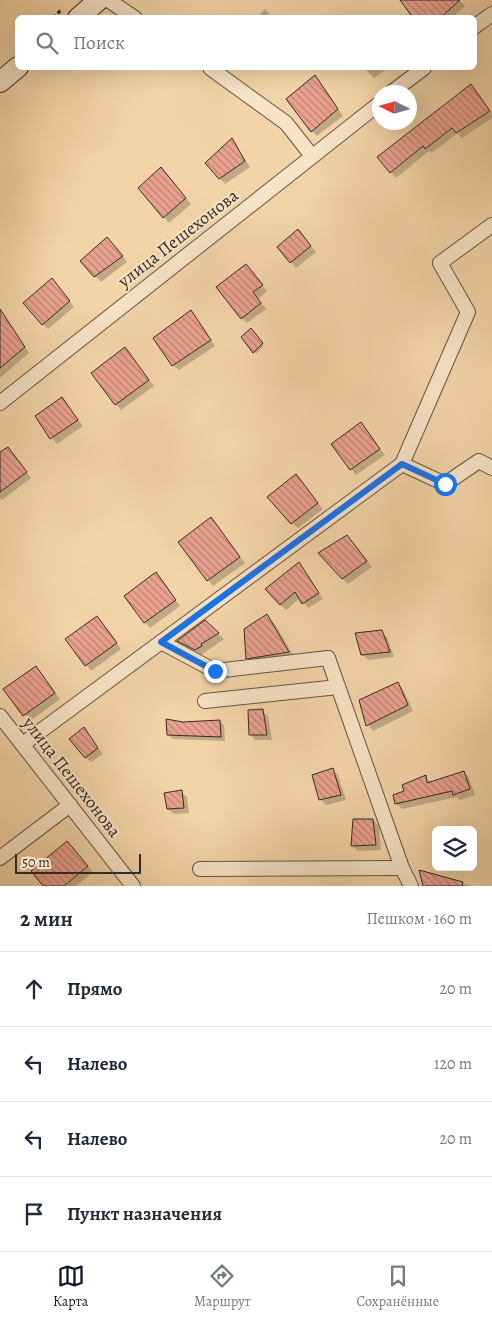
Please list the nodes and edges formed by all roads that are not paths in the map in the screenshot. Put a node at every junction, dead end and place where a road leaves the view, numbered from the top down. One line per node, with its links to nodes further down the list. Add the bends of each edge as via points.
1 (99, 0): 4 (main road)
2 (108, 0): 5 (street)
3 (492, 14): 6 (street)
4 (82, 15)
5 (130, 15)
6 (477, 25)
7 (15, 70): 10 (main road)
8 (213, 70): 13 (street, via 286,123)
9 (421, 70): 11 (street)
10 (0, 82)
11 (401, 85)
12 (372, 109): 13 (street, улица Пешехонова)
13 (312, 156): 15 (street, улица Пешехонова)
14 (492, 225): 16 (street, via 440,263 468,312)
15 (0, 404)
16 (402, 464): 17 (street, via 445,484 479,461); 18 (street)
17 (492, 468)
18 (161, 642): 19 (street, via 215,671 328,658); 22 (street)
19 (338, 688): 20 (street); 25 (street)
20 (204, 701)
21 (0, 716): 22 (street, улица Пешехонова)
22 (23, 744): 23 (street, улица Пешехонова)
23 (70, 805): 24 (street); 27 (street, улица Пешехонова)
24 (0, 858)
25 (402, 868): 26 (street); 28 (street)
26 (200, 869)
27 (134, 886)
28 (411, 886)

